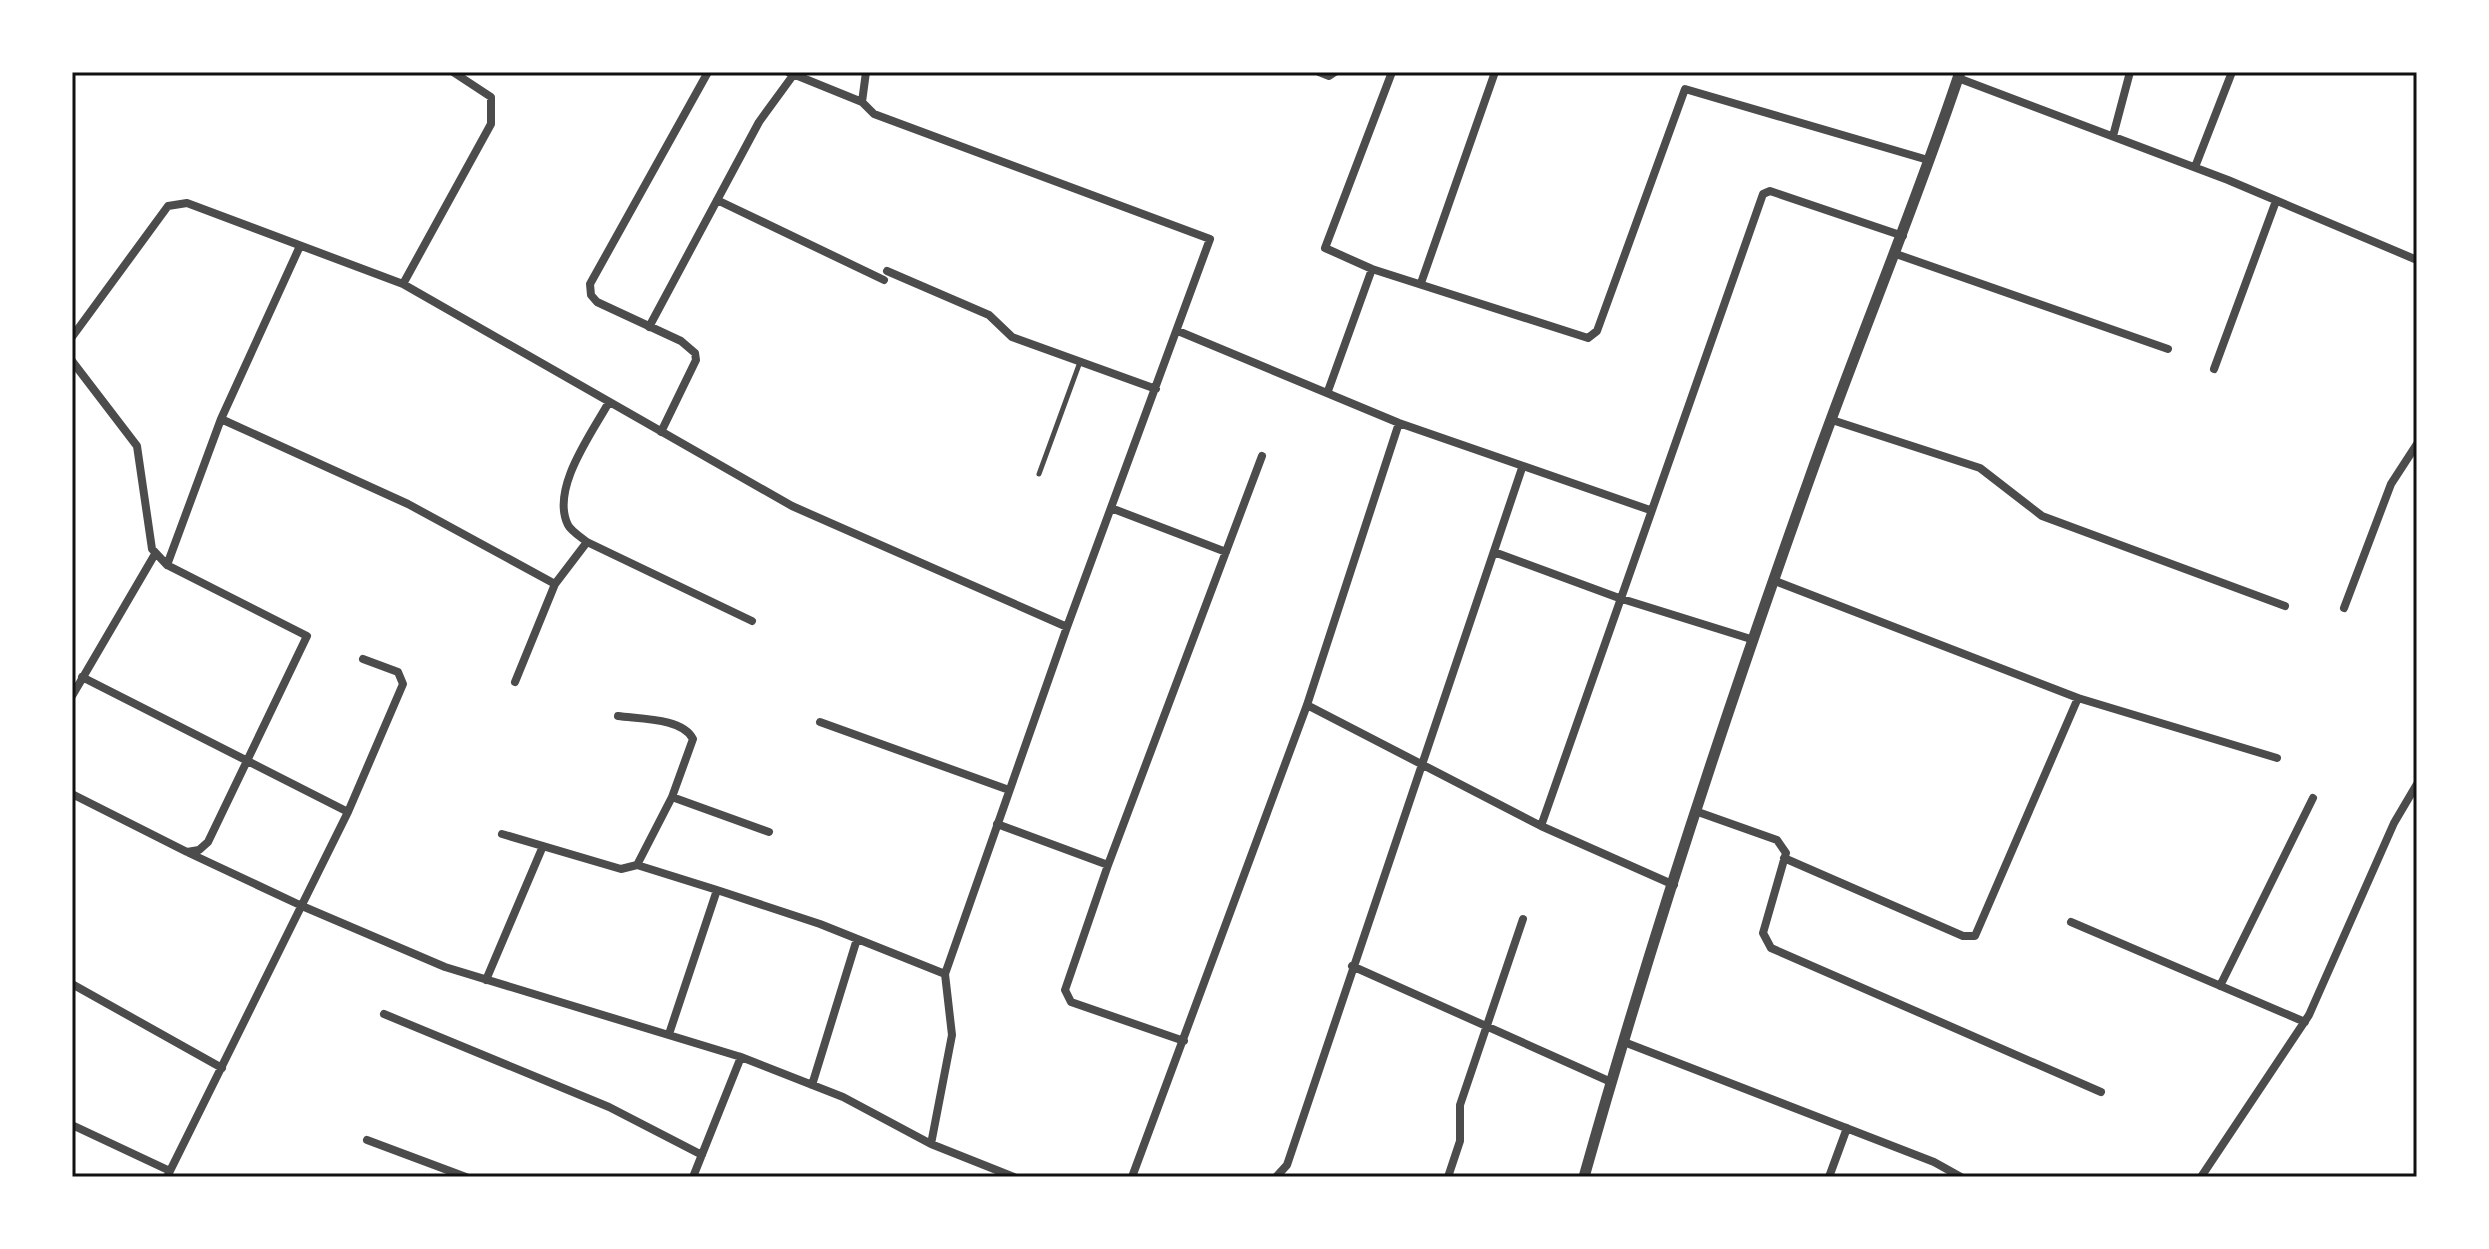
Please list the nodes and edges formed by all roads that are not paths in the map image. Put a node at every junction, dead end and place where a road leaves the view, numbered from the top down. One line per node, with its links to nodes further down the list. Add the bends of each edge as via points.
1 (453, 72): 24 (street, via 491,97 491,124)
2 (708, 72): 25 (street, via 590,284 597,302)
3 (866, 72): 12 (street)
4 (1319, 72): 5 (street)
5 (1335, 72)
6 (1392, 72): 22 (street, via 1325,244 1327,251)
7 (1495, 72): 23 (street)
8 (2130, 72): 13 (street)
9 (2232, 72): 15 (street)
10 (791, 73): 12 (street); 16 (street)
11 (1959, 75): 13 (street); 14 (street)
12 (862, 102): 26 (street, via 874,114 1206,236 1210,247)
13 (2113, 136): 15 (street)
14 (1928, 160): 18 (street); 23 (street, via 1685,89 1594,336)
15 (2195, 167): 17 (street)
16 (717, 200): 25 (street); 30 (street, via 989,315 1012,337)
17 (2276, 201): 21 (street); 31 (street)
18 (1903, 236): 20 (street); 44 (street, via 1770,191 1763,194)
19 (300, 246): 24 (street); 27 (street, via 176,202); 35 (street)
20 (1896, 254): 28 (street); 36 (street)
21 (2417, 260)
22 (1372, 269): 23 (street); 33 (street)
23 (1421, 283)
24 (403, 284): 34 (street)
25 (649, 327): 38 (street, via 681,341 696,357)
26 (1178, 331): 32 (street); 33 (street)
27 (72, 337)
28 (2168, 349)
29 (72, 361): 48 (street, via 137,446)
30 (1080, 362): 32 (street); 42 (lane)
31 (2214, 369)
32 (1156, 389): 43 (street)
33 (1328, 391): 37 (street)
34 (609, 402): 38 (street); 45 (street, via 567,478 568,526)
35 (221, 419): 49 (street); 51 (street, via 408,504)
36 (1832, 420): 50 (street); 53 (street, via 1980,468 2042,516)
37 (1399, 423): 41 (street); 63 (street)
38 (661, 432): 56 (street, via 792,506)
39 (2417, 444): 54 (street, via 2391,484)
40 (1262, 456): 46 (street)
41 (1522, 468): 44 (street); 47 (street)
42 (1039, 474)
43 (1111, 508): 46 (street); 56 (street)
44 (1650, 510): 52 (street)
45 (587, 542): 51 (street); 55 (street)
46 (1226, 552): 84 (street)
47 (1494, 552): 52 (street); 68 (street)
48 (155, 554): 49 (street); 59 (street)
49 (167, 565): 67 (street, via 307,636)
50 (1775, 581): 57 (street); 62 (street)
51 (555, 584): 60 (street)
52 (1619, 598): 57 (street); 77 (street)
53 (2285, 606)
54 (2344, 608)
55 (752, 621)
56 (1067, 627): 70 (street)
57 (1754, 640): 75 (street)
58 (363, 659): 74 (street, via 398,672 403,684)
59 (82, 677): 61 (street); 67 (street)
60 (515, 682)
61 (72, 696)
62 (2078, 698): 66 (street); 82 (street, via 1975,936 1963,936)
63 (1307, 705): 68 (street); 100 (street)
64 (618, 716): 72 (street, via 689,731 693,739)
65 (820, 722): 70 (street)
66 (2277, 758)
67 (244, 761): 74 (street); 81 (street, via 208,842)
68 (1423, 763): 77 (street); 91 (street)
69 (2417, 784): 97 (street, via 2394,823)
70 (1009, 790): 76 (street)
71 (72, 794): 81 (street)
72 (672, 797): 78 (street); 83 (street)
73 (2313, 798): 95 (street)
74 (348, 812): 87 (street)
75 (1698, 812): 82 (street, via 1777,840 1784,845); 85 (street)
76 (997, 824): 84 (street); 92 (street)
77 (1541, 826): 85 (street)
78 (769, 832)
79 (502, 834): 80 (street)
80 (543, 846): 83 (street, via 621,869); 93 (street)
81 (187, 852): 87 (street)
82 (1784, 858): 106 (street, via 1763,933 1771,948)
83 (637, 865): 86 (street)
84 (1108, 865): 100 (street, via 1066,997)
85 (1674, 885): 101 (street)
86 (717, 890): 90 (street); 99 (street)
87 (302, 906): 93 (street); 103 (street)
88 (1523, 919): 98 (street)
89 (2071, 922): 95 (street)
90 (857, 939): 92 (street); 105 (street)
91 (1352, 966): 98 (street); 117 (street, via 1287,1165)
92 (945, 974): 110 (street, via 952,1035)
93 (486, 980): 99 (street)
94 (72, 984): 103 (street)
95 (2220, 986): 97 (street)
96 (384, 1014): 111 (street, via 609,1107)
97 (2305, 1022): 122 (street)
98 (1487, 1026): 104 (street); 118 (street, via 1460,1105 1460,1141)
99 (669, 1034): 102 (street)
100 (1184, 1041): 116 (street)
101 (1624, 1042): 104 (street); 108 (street)
102 (741, 1057): 105 (street); 111 (street)
103 (222, 1068): 112 (street)
104 (1611, 1082): 119 (street)
105 (812, 1085): 110 (street)
106 (2101, 1092)
107 (72, 1125): 112 (street)
108 (1847, 1128): 120 (street); 121 (street)
109 (367, 1140): 113 (street)
110 (931, 1144): 115 (street)
111 (702, 1155): 114 (street)
112 (168, 1174)
113 (466, 1177)
114 (693, 1177)
115 (1014, 1177)
116 (1132, 1177)
117 (1276, 1177)
118 (1448, 1177)
119 (1584, 1177)
120 (1829, 1177)
121 (1961, 1177)
122 (2201, 1177)

